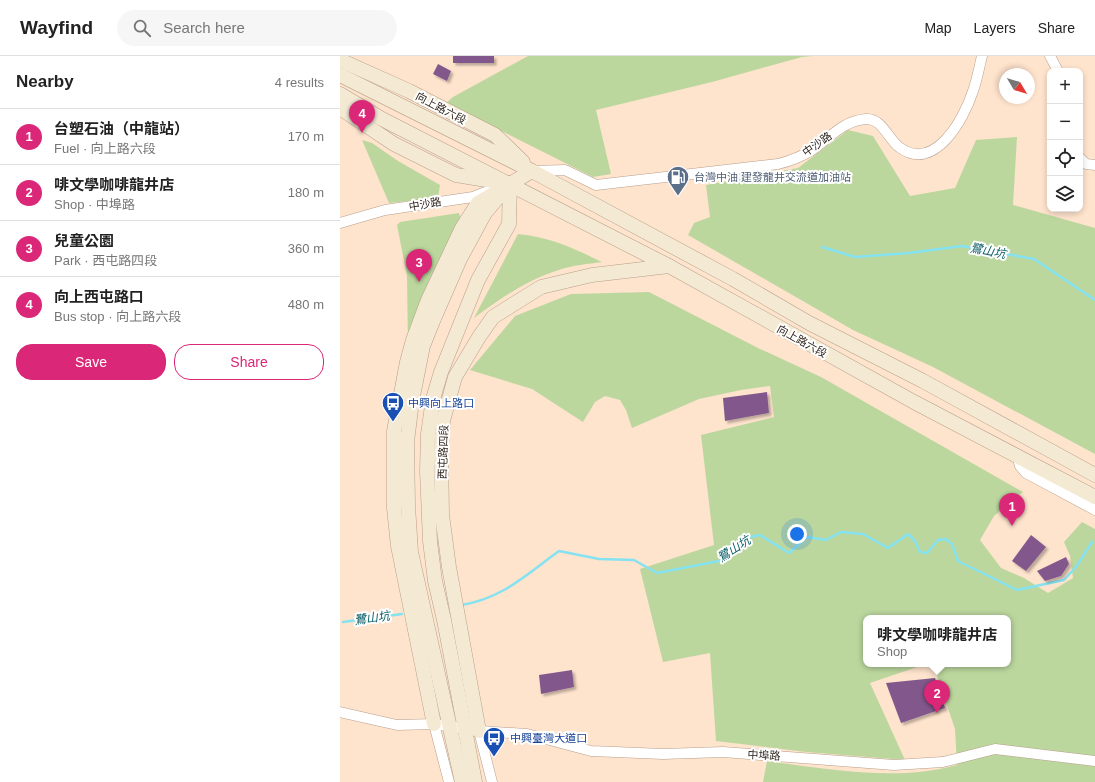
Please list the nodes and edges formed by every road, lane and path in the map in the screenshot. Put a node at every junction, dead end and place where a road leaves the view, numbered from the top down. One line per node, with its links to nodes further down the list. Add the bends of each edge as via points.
1 (982, 56): 10 (street, 中沙路, via 963,116 948,138 923,155 909,153 898,147 877,122 867,119 851,121 811,151 778,164 596,185 565,170)
2 (1050, 56): 4 (street)
3 (340, 60): 10 (street, 向上路六段, via 410,91 495,135)
4 (1056, 68)
5 (340, 75): 10 (street, 向上路六段)
6 (340, 94): 11 (street, 向上路六段, via 382,119)
7 (340, 108): 11 (street, 向上路六段, via 394,144 456,175 475,180)
8 (1083, 161): 9 (street)
9 (1095, 165)
10 (532, 171): 11 (street); 17 (street, 向上路六段, via 733,279 809,323)
11 (510, 183): 12 (street, 中沙路, via 473,197 385,210); 13 (street, 向上路六段); 15 (street, 西屯路四段, via 509,224 478,280); 21 (street, via 478,203 439,274 413,340 394,431 394,508 398,546); 22 (street, 西屯路四段, via 485,213 460,260 433,321 422,353 406,442 412,552 432,649)
12 (340, 223)
13 (669, 266): 14 (street, 西屯路四段, via 592,275 541,287); 16 (street, 向上路六段, via 914,402)
14 (493, 317): 15 (street); 23 (street, 西屯路四段, via 455,377 443,421 441,452 442,515 449,567)
15 (441, 372): 22 (street, 西屯路四段, via 433,399 428,434 430,541)
16 (1017, 455): 18 (street, 向上路六段); 19 (street, via 1020,466 1026,473)
17 (1092, 470)
18 (1095, 497)
19 (1095, 510)
20 (340, 712): 21 (street, 中埠路, via 396,725)
21 (434, 724): 22 (street, 中埠路); 25 (street)
22 (458, 727): 23 (street, 中埠路); 26 (street, 西屯路四段); 27 (street, 西屯路四段)
23 (479, 731): 24 (street, 中埠路, via 527,734 591,751 682,754 723,752 894,765 943,762 995,749); 28 (street, 西屯路四段)
24 (1095, 761)
25 (448, 782)
26 (462, 782)
27 (474, 782)
28 (492, 782)

